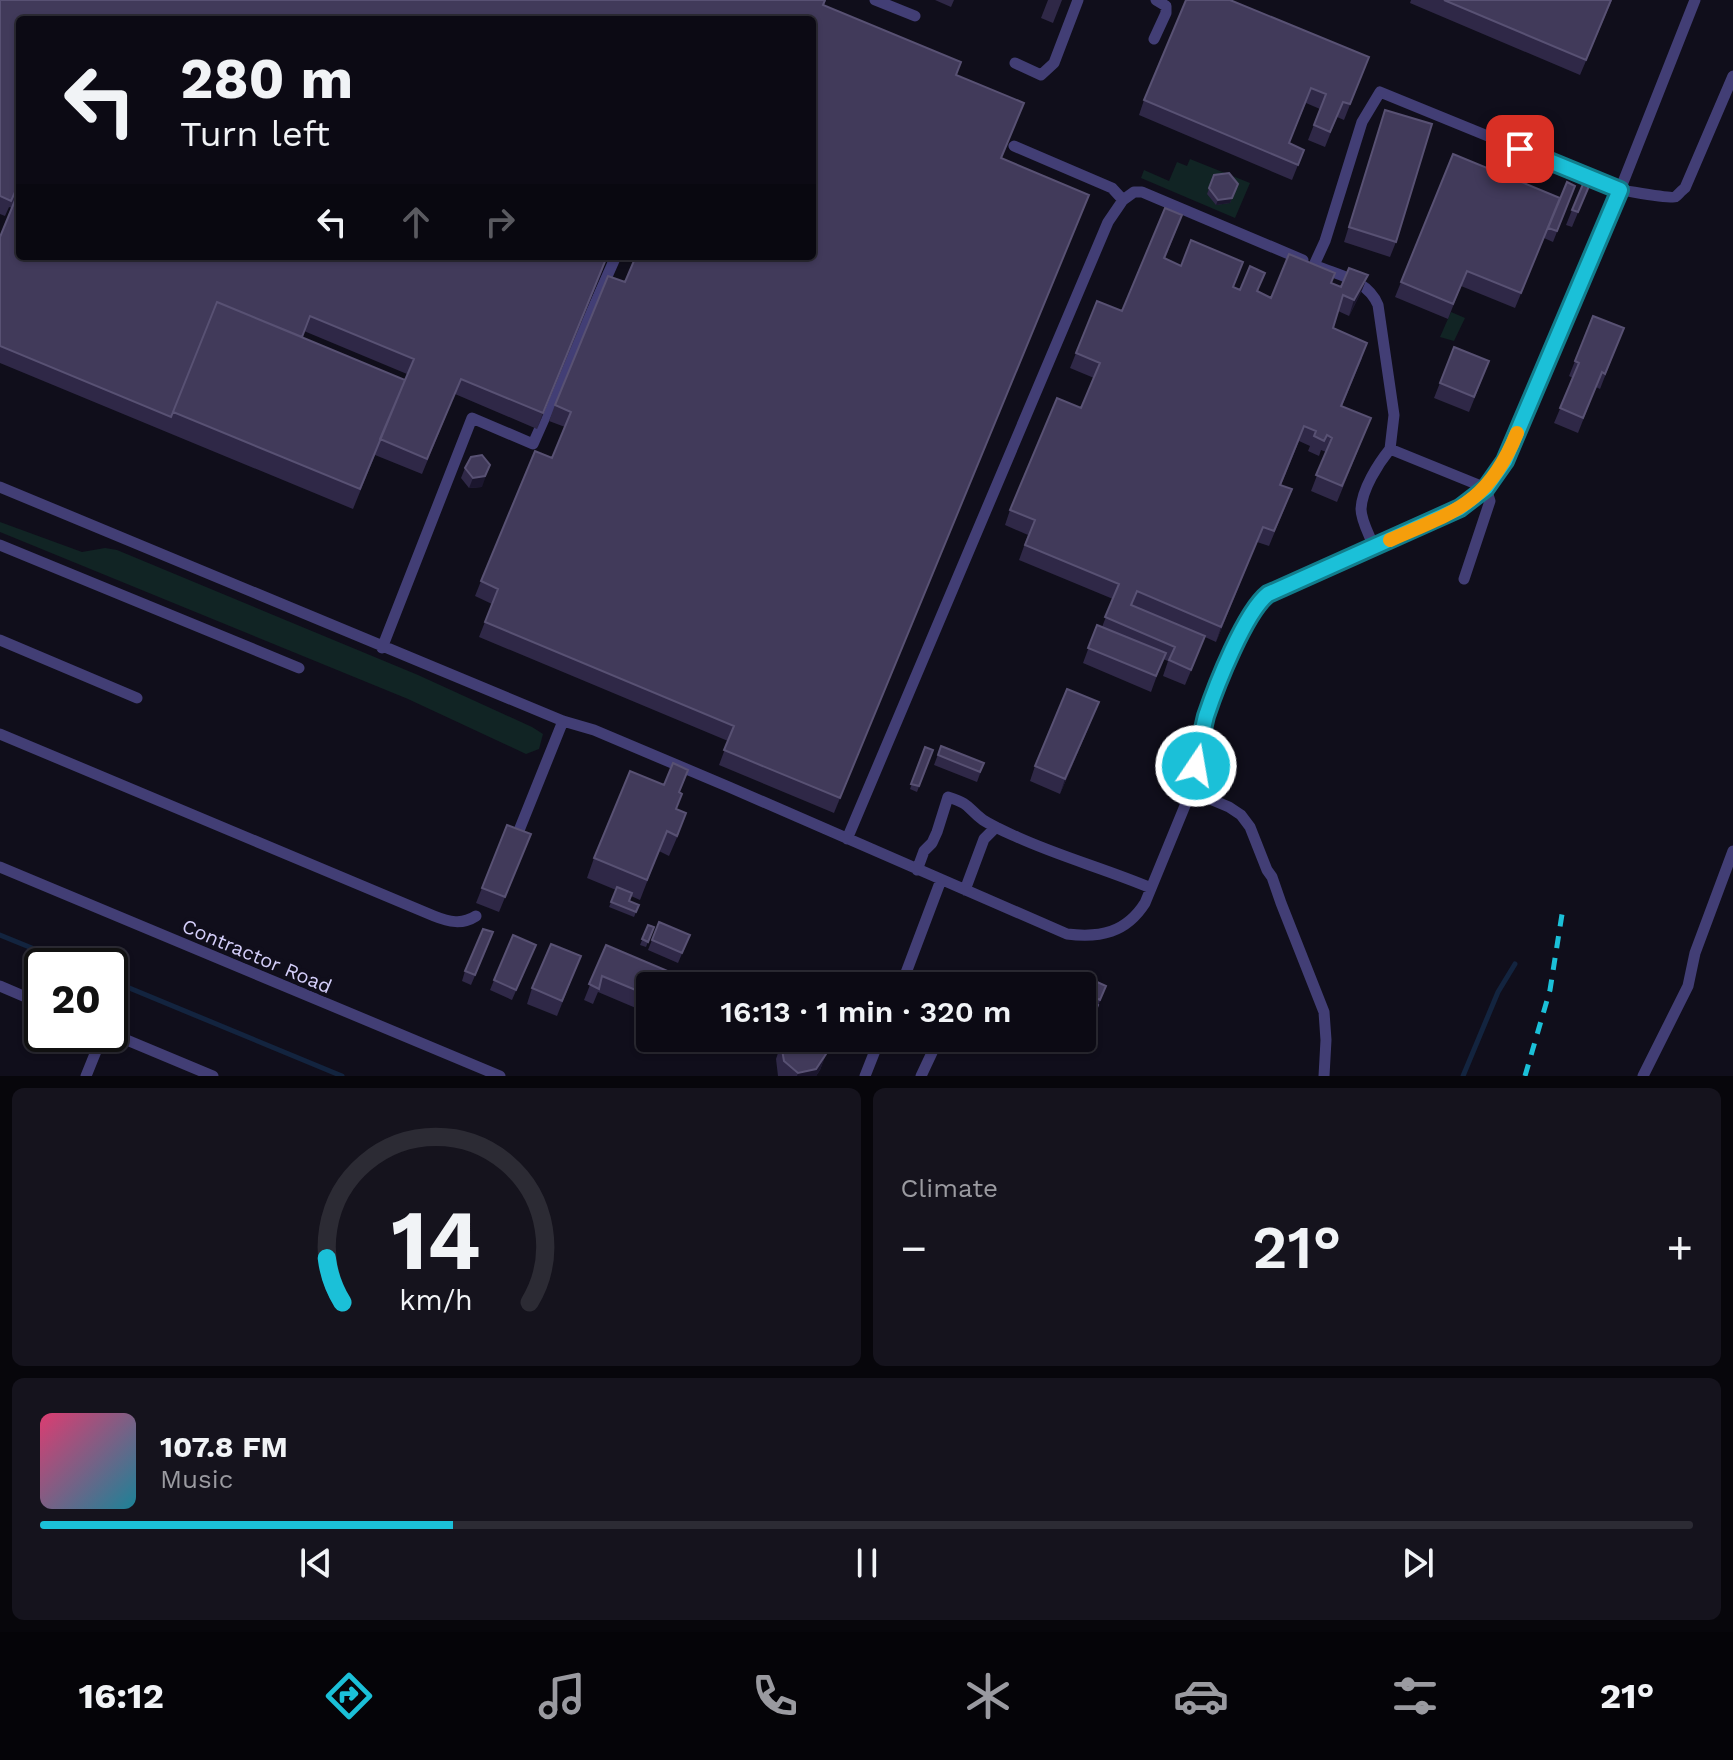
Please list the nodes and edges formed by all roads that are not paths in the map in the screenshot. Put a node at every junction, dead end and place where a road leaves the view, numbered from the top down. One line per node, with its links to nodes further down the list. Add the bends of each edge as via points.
1 (875, 0): 5 (lane)
2 (1078, 0): 7 (lane, via 1054,63 1041,75)
3 (1156, 0): 6 (lane, via 1166,6 1166,13)
4 (1695, 0): 10 (lane)
5 (915, 16)
6 (1154, 39)
7 (1015, 63)
8 (1733, 76): 10 (lane, via 1685,188 1666,199)
9 (1014, 146): 11 (lane, via 1112,188)
10 (1620, 190): 13 (lane, via 1380,92 1362,122); 16 (lane, via 1512,447)
11 (1123, 200): 13 (lane, via 1142,192); 29 (lane, via 1108,222)
12 (614, 260): 21 (lane, via 533,444 472,418)
13 (1314, 265): 14 (lane, via 1374,294 1394,415)
14 (1390, 449): 16 (lane); 18 (lane, via 1363,498 1361,512)
15 (0, 487): 21 (lane)
16 (1486, 488): 18 (lane, via 1460,508); 19 (lane, via 1490,501)
17 (0, 545): 22 (lane)
18 (1374, 547): 26 (lane, via 1259,601 1208,711)
19 (1464, 579)
20 (0, 640): 23 (lane)
21 (382, 648): 24 (lane)
22 (299, 668)
23 (137, 698)
24 (563, 721): 28 (lane); 29 (lane)
25 (0, 734): 36 (lane, via 445,920)
26 (1191, 791): 34 (lane); 49 (lane, via 1229,807 1250,827 1324,1012)
27 (996, 827): 32 (lane, via 974,808 948,797); 34 (lane, via 1066,859 1100,866); 35 (lane, via 984,839)
28 (518, 833)
29 (847, 839): 32 (lane)
30 (1733, 851): 50 (lane, via 1688,986)
31 (0, 867): 46 (lane, Contractor Road)
32 (917, 870): 33 (lane)
33 (941, 880): 35 (lane); 37 (lane)
34 (1151, 888): 35 (lane, via 1136,916 1123,927 1086,936 1067,934)
35 (965, 890)
36 (476, 916)
37 (906, 972)
38 (0, 986): 39 (lane)
39 (24, 996)
40 (128, 1041): 45 (lane)
41 (96, 1052): 44 (lane)
42 (874, 1052): 47 (lane)
43 (932, 1052): 48 (lane)
44 (86, 1076)
45 (213, 1076)
46 (500, 1076)
47 (865, 1076)
48 (921, 1076)
49 (1324, 1076)
50 (1643, 1076)

